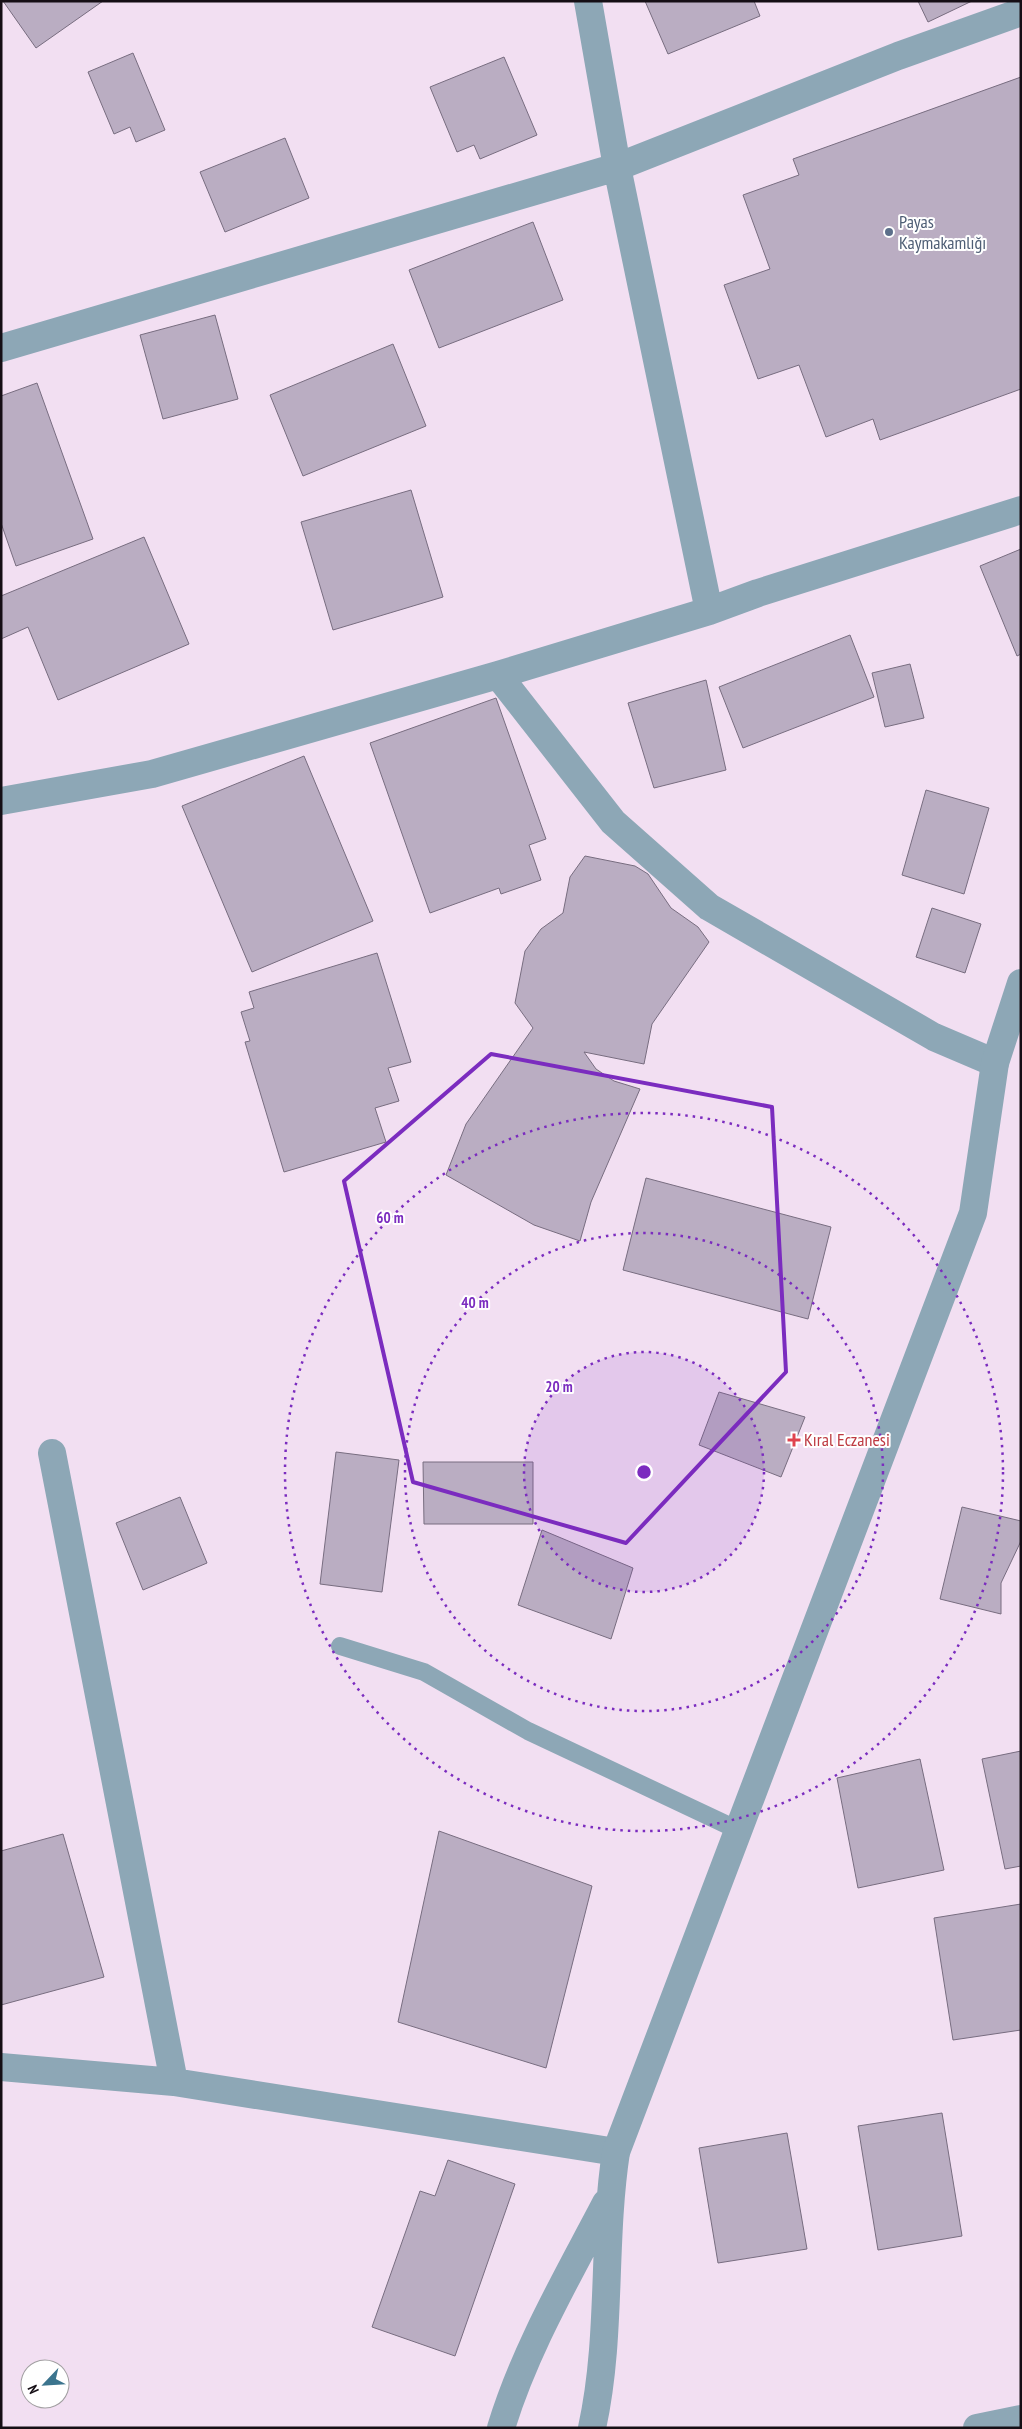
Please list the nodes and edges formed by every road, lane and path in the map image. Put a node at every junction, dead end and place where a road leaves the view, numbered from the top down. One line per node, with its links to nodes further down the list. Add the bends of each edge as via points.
1 (588, 1): 3 (street)
2 (1021, 12): 3 (street, via 898,56)
3 (617, 167): 4 (street); 6 (street)
4 (1, 348)
5 (1021, 510): 6 (street)
6 (709, 610): 7 (street)
7 (498, 674): 8 (street, via 152,774); 10 (street, via 613,822 709,907 934,1037)
8 (1, 801)
9 (1021, 983): 10 (street)
10 (995, 1063): 13 (street, via 973,1213)
11 (52, 1453): 15 (street)
12 (340, 1646): 13 (lane, via 424,1672 528,1731)
13 (738, 1830): 16 (street)
14 (1, 2067): 15 (street)
15 (174, 2082): 16 (street)
16 (616, 2152): 17 (street)
17 (609, 2198): 19 (street, via 510,2397); 20 (street, via 606,2316 599,2394)
18 (1021, 2419): 21 (street)
19 (501, 2428)
20 (592, 2428)
21 (978, 2428)

